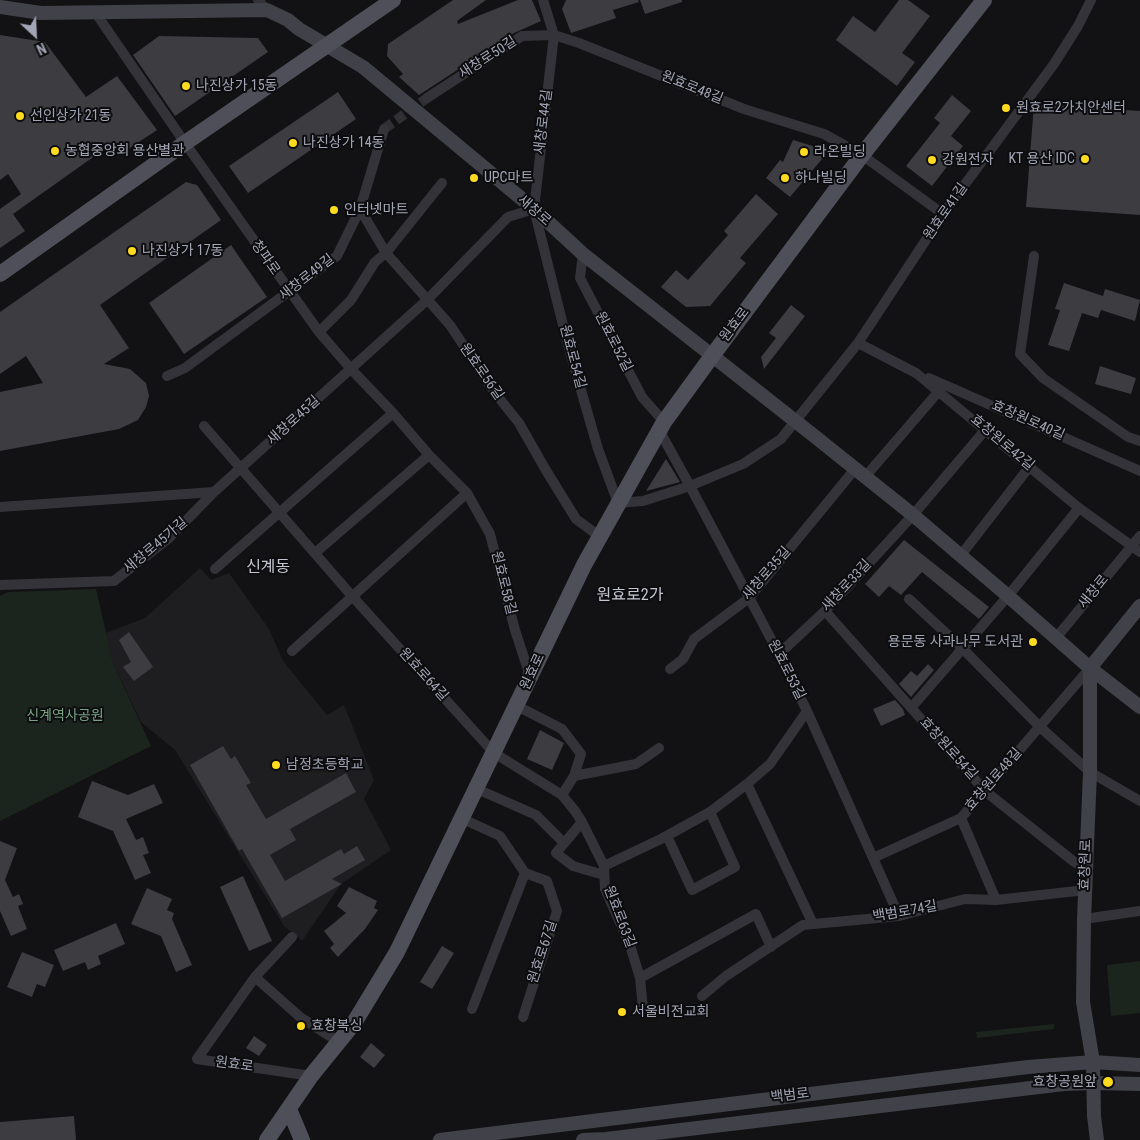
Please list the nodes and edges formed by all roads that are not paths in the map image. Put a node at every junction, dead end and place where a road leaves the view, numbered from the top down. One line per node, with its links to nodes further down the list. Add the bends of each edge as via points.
1 (393, 0): 9 (main road)
2 (544, 0): 8 (street)
3 (984, 0): 13 (main road, 원효로)
4 (1091, 0): 17 (street, 원효로41길, via 1054,64)
5 (263, 5): 7 (main road, 새창로); 9 (main road, 새창로)
6 (0, 7): 7 (main road, 새창로, via 41,13)
7 (95, 12): 12 (street, 청파로)
8 (554, 35): 10 (street, 새창로50길, via 522,36); 13 (street, 원효로48길, via 744,109 824,134); 16 (street, 새창로44길)
9 (327, 46): 12 (main road); 16 (main road, 새창로, via 363,68)
10 (427, 98)
11 (384, 129): 15 (street, 새창로49길)
12 (185, 143): 21 (main road); 22 (street, 청파로)
13 (862, 155): 17 (street); 26 (main road, 원효로)
14 (442, 183): 18 (street)
15 (360, 209): 18 (street, 원효로56길); 22 (street, 새창로49길, via 337,256)
16 (534, 210): 19 (main road, 새창로); 23 (street, 새창로45길, via 508,217); 45 (street, 원효로54길, via 568,344)
17 (943, 214): 25 (street, 원효로41길)
18 (386, 253): 23 (street, 원효로56길); 24 (street, via 375,262 351,300)
19 (583, 254): 26 (main road, 새창로); 34 (street, 원효로52길, via 580,278 642,397)
20 (1034, 256): 36 (street, via 1020,354 1043,378 1128,437)
21 (0, 274)
22 (290, 292): 24 (street, 청파로); 29 (street, 새창로49길, via 185,368)
23 (427, 300): 27 (street, 새창로45길); 50 (street, 원효로56길, via 450,325 519,423 576,519)
24 (320, 332): 27 (street, 청파로)
25 (858, 344): 28 (street, 효창원로42길); 32 (street, 원효로41길)
26 (712, 356): 32 (main road, 새창로); 34 (main road, 원효로)
27 (351, 369): 31 (street, 원효로58길); 39 (street, 새창로45길)
28 (916, 373): 30 (street, 효창원로42길); 40 (street, 효창원로40길)
29 (167, 376)
30 (939, 391): 35 (street, 효창원로42길); 41 (street)
31 (393, 413): 37 (street, 원효로58길); 48 (street)
32 (795, 422): 41 (main road, 새창로); 42 (street, via 781,438 743,464)
33 (204, 426): 39 (street, 원효로64길)
34 (661, 426): 42 (street, 원효로53길); 45 (main road, 원효로)
35 (986, 429): 38 (street, 효창원로42길); 49 (street)
36 (1140, 441)
37 (429, 455): 44 (street, 원효로58길); 53 (street)
38 (1030, 466): 47 (street, 효창원로42길); 54 (street)
39 (241, 469): 43 (street, 새창로45길); 48 (street, 원효로64길)
40 (1140, 471)
41 (860, 473): 49 (main road, 새창로); 59 (street, 새창로35길)
42 (690, 486): 45 (street, via 644,501); 59 (street, 원효로53길)
43 (214, 492): 46 (street); 56 (street, 새창로45가길, via 169,538 114,581)
44 (467, 493): 57 (street); 69 (street, 원효로58길, via 490,534)
45 (618, 503): 50 (main road, 원효로)
46 (0, 508)
47 (1079, 508): 52 (street, 효창원로42길); 58 (street)
48 (278, 512): 53 (street, 원효로64길); 55 (street)
49 (913, 515): 54 (main road, 새창로); 62 (street, 새창로33길)
50 (599, 536): 69 (main road, 원효로)
51 (1140, 536): 52 (street)
52 (1136, 549): 63 (street, 새창로)
53 (315, 553): 57 (street, 원효로64길)
54 (961, 555): 58 (main road, 새창로)
55 (215, 569)
56 (0, 586)
57 (352, 596): 65 (street); 76 (street, 원효로64길)
58 (1008, 596): 63 (main road, 새창로); 64 (street)
59 (749, 598): 66 (street, 원효로53길); 68 (street, 새창로35길, via 694,639 683,658)
60 (909, 599): 64 (street)
61 (1140, 606): 67 (main road)
62 (825, 611): 66 (street, 새창로33길); 72 (street, 효창원로54길)
63 (1056, 638): 67 (main road, 새창로)
64 (963, 649): 72 (street); 74 (street)
65 (292, 651)
66 (779, 654): 73 (street, 원효로53길)
67 (1090, 668): 71 (main road, 새창로); 74 (street, 효창원로48길); 77 (main road, 효창원로)
68 (670, 669)
69 (531, 677): 70 (main road, 원효로)
70 (517, 706): 76 (main road, 원효로); 78 (street, via 562,729 580,754)
71 (1140, 707)
72 (911, 708): 81 (street, 효창원로54길)
73 (807, 711): 79 (street, via 770,764); 90 (street, 원효로53길)
74 (1040, 727): 77 (street); 81 (street, 효창원로48길)
75 (659, 748): 78 (street, via 636,764)
76 (494, 753): 80 (main road, 원효로); 82 (street, 원효로63길)
77 (1090, 772): 83 (street); 91 (main road, 효창원로)
78 (574, 776): 82 (street)
79 (747, 784): 84 (street); 99 (street)
80 (477, 789): 86 (main road, 원효로); 89 (street, via 536,815)
81 (985, 791): 85 (street, 효창원로48길); 91 (street, 효창원로54길)
82 (562, 795): 87 (street, 원효로63길)
83 (1140, 801)
84 (710, 812): 88 (street); 88 (street, via 735,867 692,890)
85 (961, 818): 90 (street, 효창원로48길); 95 (street)
86 (463, 819): 93 (street, via 500,836); 108 (main road, 원효로, via 397,952)
87 (582, 822): 89 (street); 92 (street, 원효로63길)
88 (668, 836): 92 (street)
89 (563, 842): 92 (street, via 556,853 573,866)
90 (873, 858): 97 (street, 원효로53길)
91 (1086, 869): 94 (main road, 효창원로)
92 (604, 870): 103 (street, 원효로63길, via 605,889 630,945)
93 (525, 873): 106 (street); 107 (street, 원효로67길, via 547,881 556,911)
94 (1086, 890): 95 (street, 백범로74길); 98 (main road, 효창원로)
95 (996, 900): 97 (street, 백범로74길, via 966,899)
96 (1140, 911): 98 (street)
97 (899, 916): 99 (street, 백범로74길)
98 (1084, 919): 109 (main road, 효창원로, via 1083,1002)
99 (813, 924): 101 (street, 백범로74길, via 803,925)
100 (292, 937): 102 (street, 원효로)
101 (771, 947): 103 (street, via 756,914); 104 (street, 백범로74길)
102 (255, 977): 108 (street, via 300,1017); 112 (street, 원효로, via 197,1059)
103 (640, 978): 105 (street, 원효로63길)
104 (702, 996)
105 (643, 1008)
106 (472, 1009)
107 (523, 1017)
108 (339, 1042): 112 (main road, 원효로)
109 (1093, 1062): 110 (main road, 백범로); 111 (main road, 백범로); 113 (main road, 효창원로)
110 (1140, 1065)
111 (979, 1073): 115 (main road, via 988,1078 990,1087); 117 (main road, 백범로)
112 (311, 1076): 116 (main road, 원효로)
113 (1093, 1082): 114 (main road, 백범로); 115 (main road, 백범로); 124 (main road, 효창원로)
114 (1140, 1084)
115 (982, 1093): 119 (main road, 백범로)
116 (289, 1109): 120 (main road, 원효로); 121 (main road)
117 (647, 1113): 118 (main road, 백범로); 119 (main road, via 626,1121)
118 (595, 1121): 119 (street, via 601,1125); 122 (main road, 백범로)
119 (606, 1139): 123 (main road, 백범로)
120 (267, 1140)
121 (302, 1140)
122 (440, 1140)
123 (583, 1140)
124 (1097, 1140)

